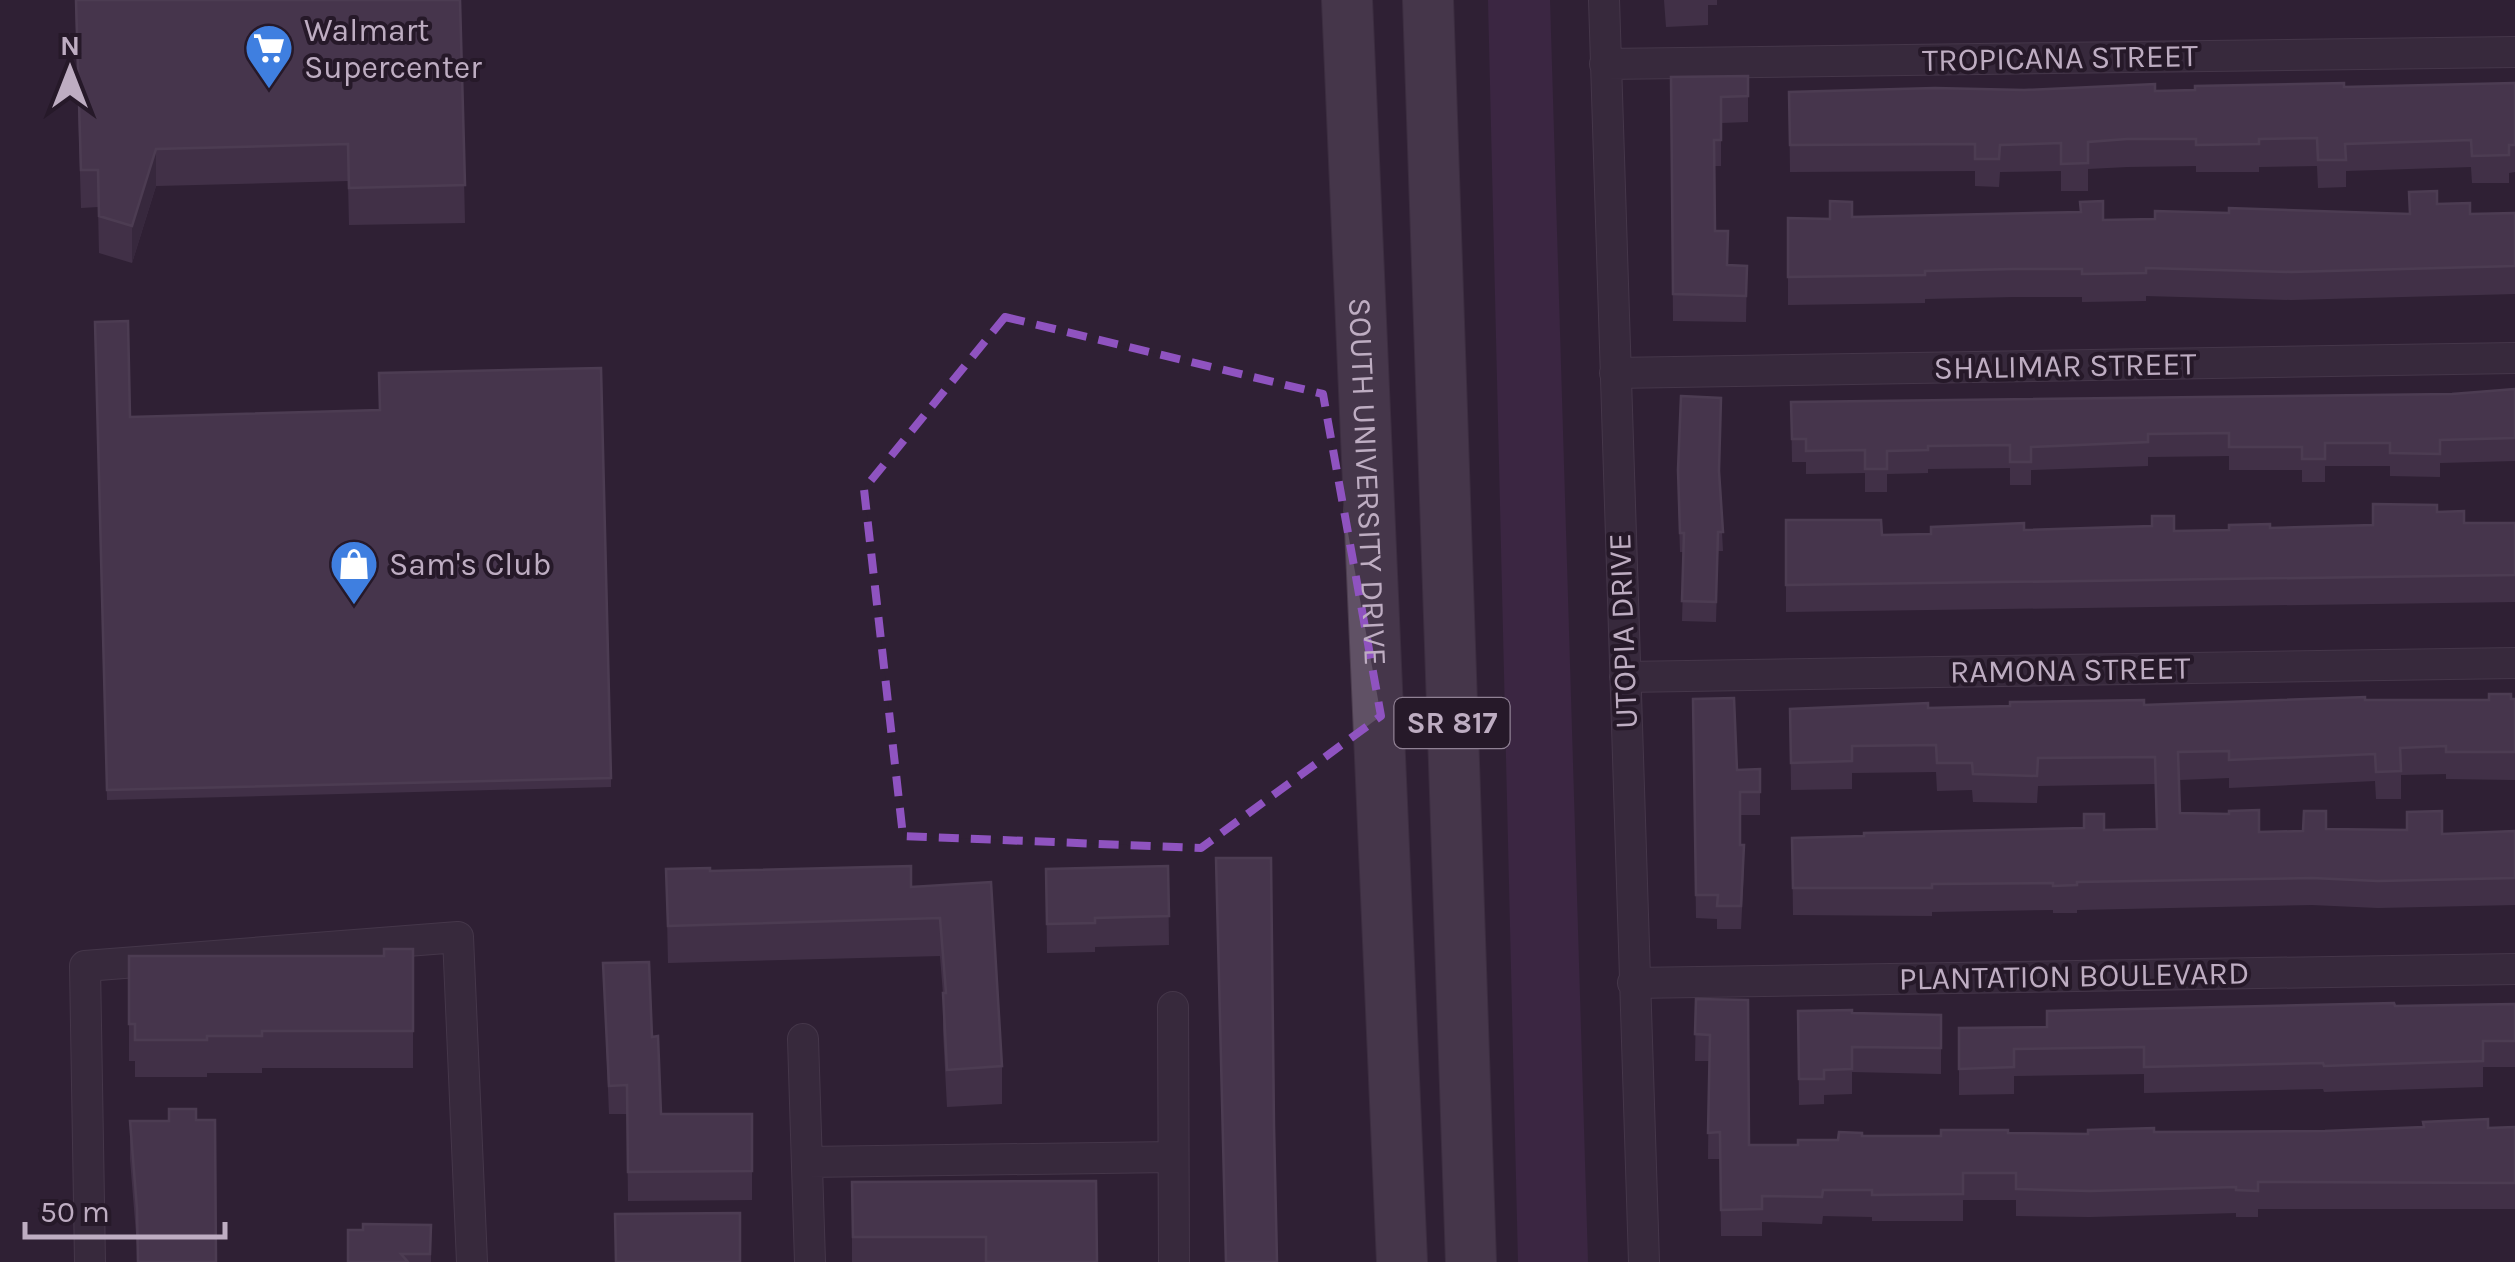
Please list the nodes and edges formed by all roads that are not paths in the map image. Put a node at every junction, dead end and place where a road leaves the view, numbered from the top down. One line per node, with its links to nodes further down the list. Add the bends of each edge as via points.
1 (1347, 0): 6 (main road, SOUTH UNIVERSITY DRIVE / SR 817)
2 (1428, 0): 11 (main road, SR 817)
3 (1604, 0): 5 (street, UTOPIA DRIVE)
4 (2515, 52): 5 (street, TROPICANA STREET)
5 (1605, 64): 8 (street, UTOPIA DRIVE)
6 (1360, 304): 11 (main road, via 1382,362 1412,708); 22 (main road, SOUTH UNIVERSITY DRIVE / SR 817)
7 (2515, 358): 8 (street, SHALIMAR STREET)
8 (1615, 373): 10 (street, UTOPIA DRIVE)
9 (2515, 663): 10 (street, RAMONA STREET)
10 (1625, 677): 13 (street, UTOPIA DRIVE)
11 (1453, 744): 23 (main road, SR 817)
12 (2515, 969): 13 (street, PLANTATION BOULEVARD)
13 (1633, 983): 24 (street, UTOPIA DRIVE)
14 (1172, 1007): 16 (street)
15 (803, 1039): 17 (street)
16 (1171, 1156): 17 (street); 21 (street)
17 (807, 1162): 20 (street)
18 (90, 1262): 19 (street, via 85,966 458,937)
19 (472, 1262)
20 (810, 1262)
21 (1174, 1262)
22 (1402, 1262)
23 (1471, 1262)
24 (1644, 1262)

